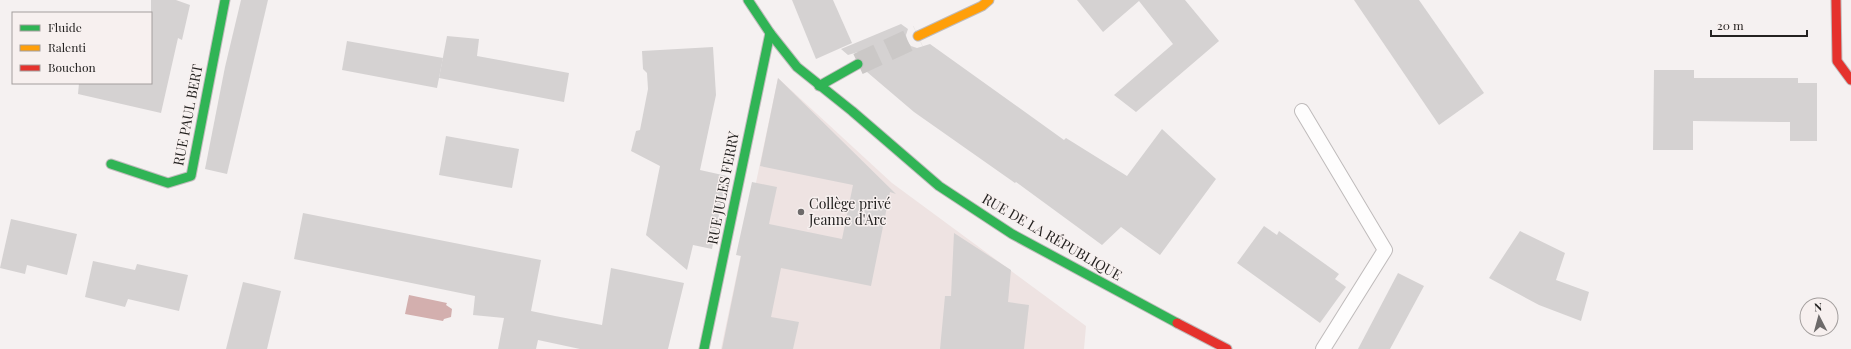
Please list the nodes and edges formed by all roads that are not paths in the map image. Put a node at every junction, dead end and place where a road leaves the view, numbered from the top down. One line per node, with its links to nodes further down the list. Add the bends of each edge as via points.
1 (225, 0): 11 (street, RUE PAUL BERT, via 191,176 168,183)
2 (748, 0): 5 (street, RUE DE LA RÉPUBLIQUE)
3 (989, 0): 6 (street, via 982,6)
4 (1836, 0): 8 (street, via 1837,61)
5 (770, 33): 9 (street, RUE DE LA RÉPUBLIQUE, via 797,68); 12 (street, RUE JULES FERRY)
6 (918, 36)
7 (858, 64): 9 (street)
8 (1851, 80)
9 (820, 86): 13 (street, RUE DE LA RÉPUBLIQUE, via 939,186 1012,234)
10 (1302, 111): 14 (lane, via 1385,250)
11 (111, 164)
12 (704, 349)
13 (1227, 349)
14 (1323, 349)

